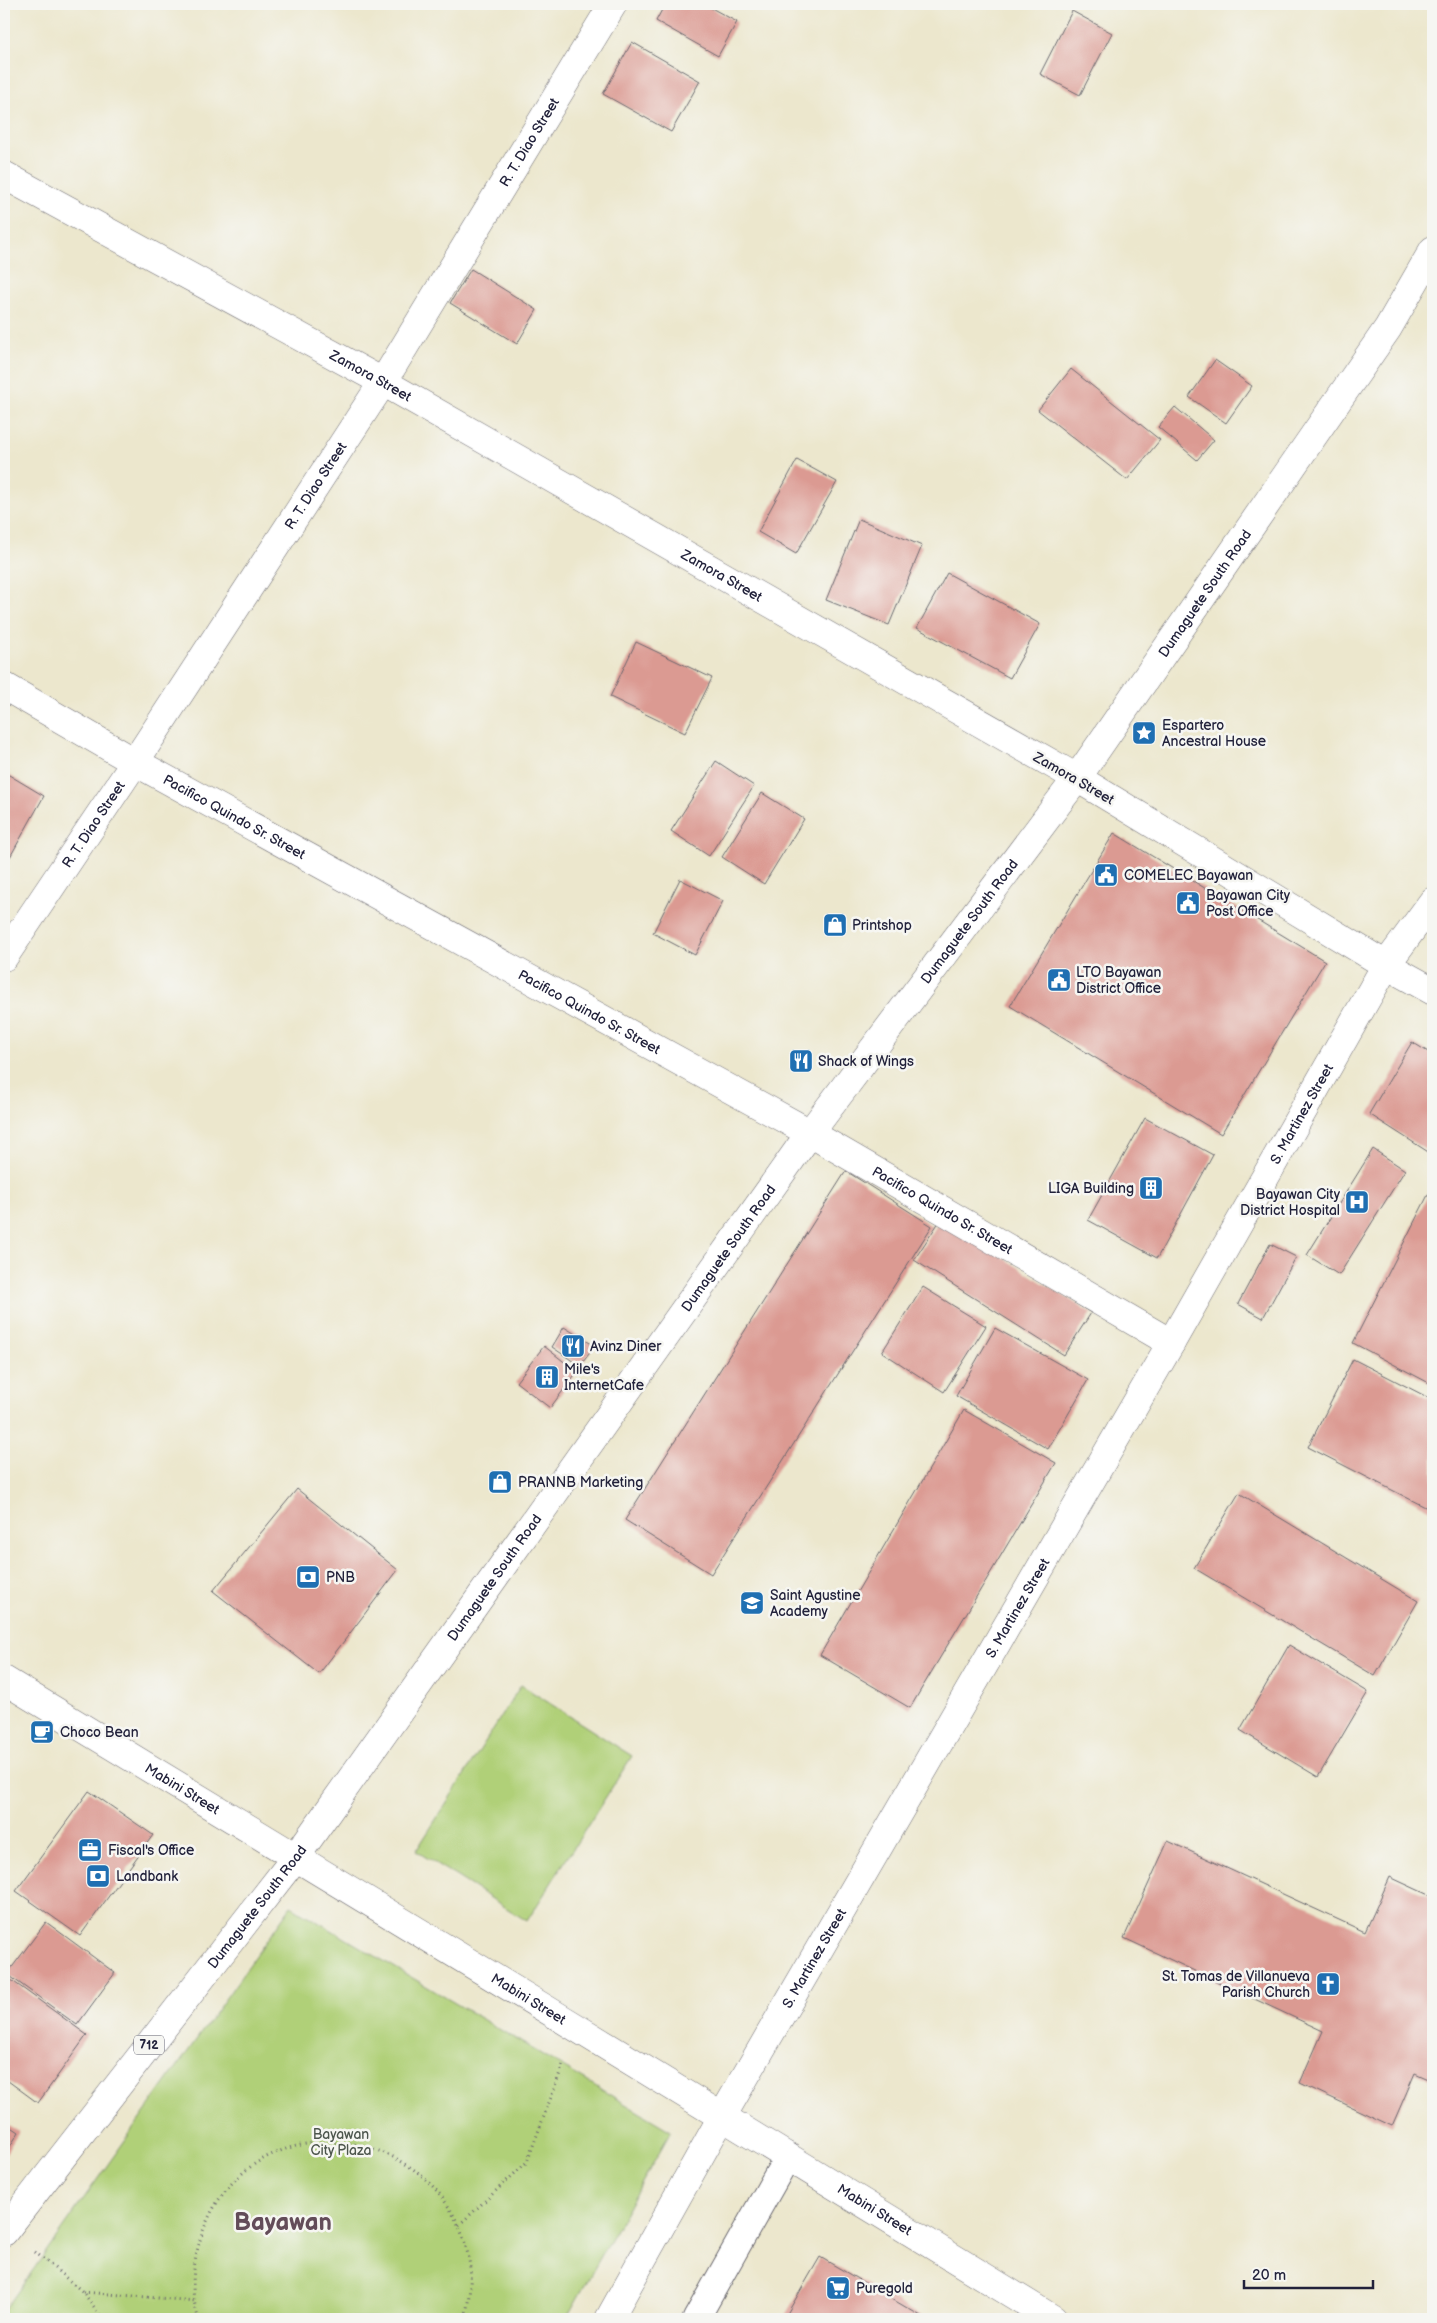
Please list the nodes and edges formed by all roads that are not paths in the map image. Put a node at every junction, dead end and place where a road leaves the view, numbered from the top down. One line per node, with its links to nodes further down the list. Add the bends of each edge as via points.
1 (613, 4): 4 (main road, R. T. Diao Street)
2 (4, 175): 4 (main road, Zamora Street)
3 (1433, 250): 7 (main road, Dumaguete South Road / 712, via 1388,328)
4 (383, 382): 6 (main road, R. T. Diao Street); 7 (main road, Zamora Street)
5 (4, 686): 6 (main road, Pacifico Quindo Sr. Street)
6 (135, 762): 9 (main road, R. T. Diao Street); 12 (main road, Pacifico Quindo Sr. Street)
7 (1076, 778): 10 (main road, Zamora Street); 12 (main road, Dumaguete South Road / 712)
8 (1433, 901): 10 (main road, S. Martinez Street)
9 (4, 957)
10 (1386, 965): 11 (main road, Zamora Street); 13 (main road, S. Martinez Street)
11 (1433, 991)
12 (810, 1133): 13 (main road, Pacifico Quindo Sr. Street); 15 (main road, Dumaguete South Road / 712)
13 (1171, 1344): 16 (main road, S. Martinez Street)
14 (4, 1680): 15 (main road, Mabini Street)
15 (295, 1858): 16 (main road, Mabini Street); 18 (main road, Dumaguete South Road / 712)
16 (723, 2115): 17 (main road, Mabini Street); 19 (main road, S. Martinez Street)
17 (788, 2156): 20 (lane); 21 (main road, Mabini Street)
18 (5, 2230)
19 (609, 2319)
20 (696, 2319)
21 (1053, 2319)

